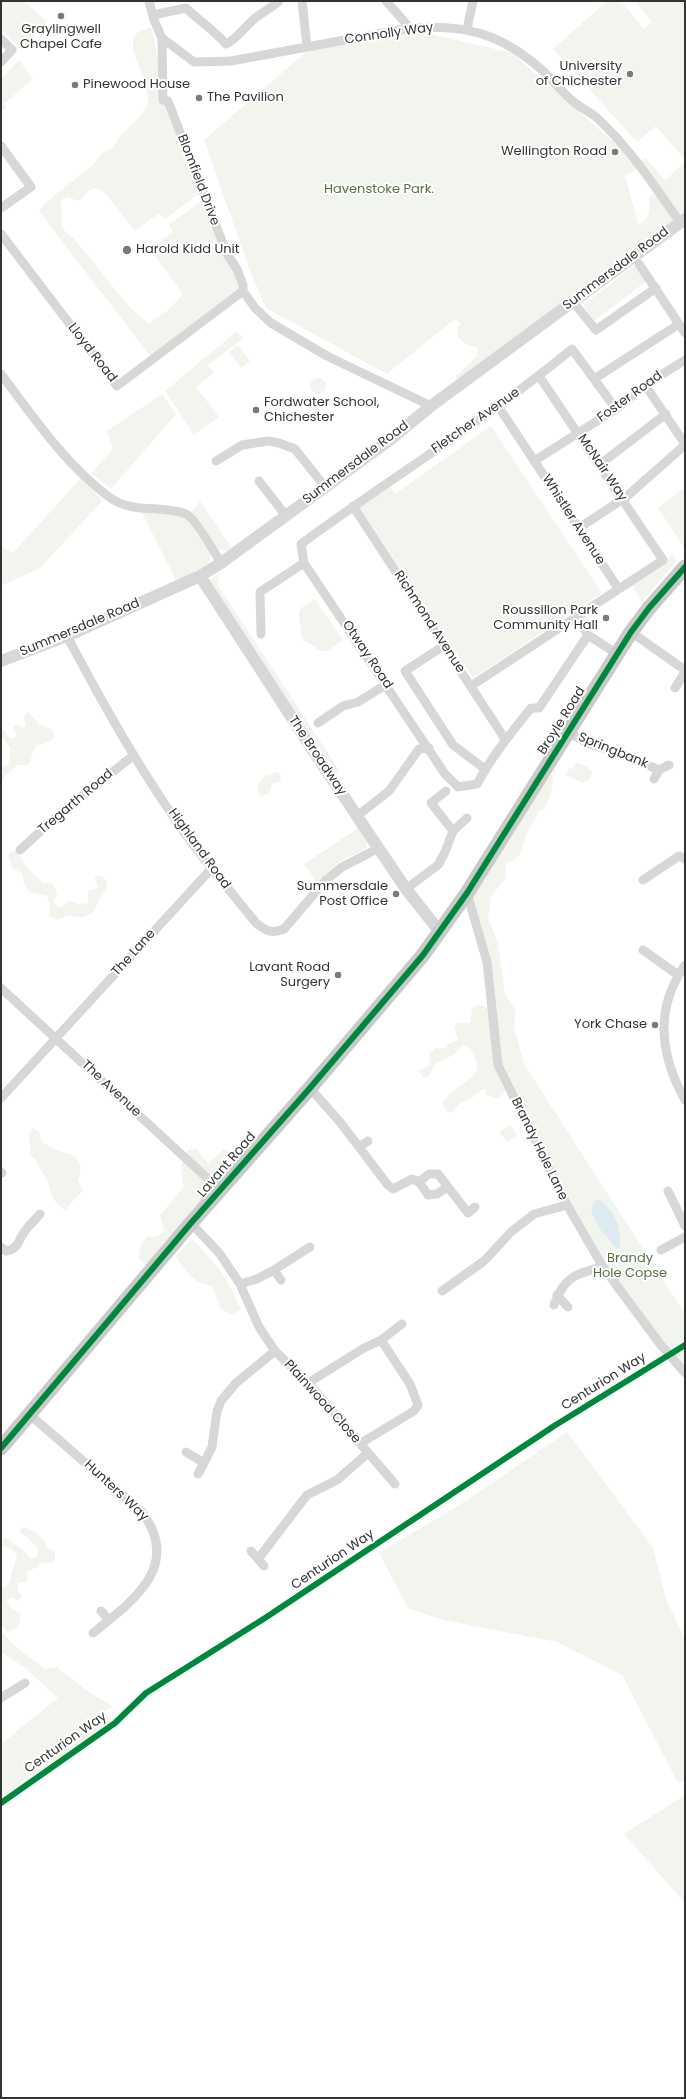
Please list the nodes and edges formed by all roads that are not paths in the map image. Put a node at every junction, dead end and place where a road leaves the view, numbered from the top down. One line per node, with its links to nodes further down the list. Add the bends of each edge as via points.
1 (149, 1): 6 (street)
2 (279, 1): 6 (street, via 265,14 258,16 232,42 226,44 186,8)
3 (302, 1): 11 (street)
4 (386, 1): 7 (street)
5 (473, 1): 8 (street)
6 (153, 15): 9 (street)
7 (410, 28): 8 (street, Connolly Way); 11 (street, Connolly Way)
8 (467, 29): 15 (street, Connolly Way, via 515,48 542,70 574,102 596,117 642,168)
9 (162, 38): 11 (street, Connolly Way, via 194,62 231,61); 19 (street, Blomfield Drive, via 163,100 168,101 201,191 227,254 241,279)
10 (1, 39): 12 (street, via 12,50)
11 (307, 47)
12 (1, 62)
13 (1, 146): 14 (street, via 31,187)
14 (1, 208)
15 (682, 221): 28 (street, Summersdale Road)
16 (1, 234): 19 (street, Lloyd Road, via 117,386)
17 (639, 264): 18 (street)
18 (656, 288): 20 (street, via 596,330); 21 (street)
19 (243, 291): 28 (street, Blomfield Drive, via 272,323 327,356)
20 (578, 308)
21 (679, 324): 22 (street); 26 (street)
22 (685, 333)
23 (685, 360): 27 (street, Foster Road)
24 (1, 374): 43 (street, via 46,435 84,476 124,505 187,514)
25 (539, 376): 26 (street, Fletcher Avenue, via 572,349); 29 (street, Fletcher Avenue); 32 (street, McNair Way)
26 (594, 378): 30 (street)
27 (645, 385): 30 (street, Foster Road); 31 (street)
28 (431, 406): 38 (street, Summersdale Road)
29 (498, 406): 34 (street, Whistler Avenue); 40 (street, Fletcher Avenue)
30 (616, 409): 32 (street, Foster Road)
31 (666, 414): 33 (street); 36 (street)
32 (579, 433): 34 (street, Foster Road); 36 (street, McNair Way)
33 (685, 444): 39 (street)
34 (534, 460): 42 (street, Whistler Avenue)
35 (216, 461): 38 (street, via 242,446 268,441 279,443 295,449)
36 (599, 465): 39 (street, McNair Way)
37 (259, 481): 41 (street)
38 (325, 487): 41 (street, Summersdale Road)
39 (623, 499): 42 (street); 47 (street, McNair Way, via 663,560)
40 (353, 506): 44 (street, Fletcher Avenue, via 301,544); 53 (street, Richmond Avenue)
41 (286, 516): 43 (street, Summersdale Road)
42 (578, 528): 47 (street, Whistler Avenue)
43 (221, 563): 46 (street, Summersdale Road)
44 (304, 563): 50 (street, via 260,592); 57 (street, Otway Road)
45 (683, 572): 49 (main road, Broyle Road, via 649,608)
46 (200, 576): 52 (street, Summersdale Road); 70 (street, The Broadway)
47 (618, 588): 48 (street)
48 (575, 616): 51 (street); 58 (street)
49 (631, 632): 54 (main road, Broyle Road); 56 (street)
50 (261, 634)
51 (588, 635): 54 (street); 62 (street, Otway Road, via 539,708 531,708)
52 (67, 636): 55 (street, Summersdale Road); 64 (street, Highland Road, via 100,699)
53 (445, 645): 58 (street, Richmond Avenue); 66 (street, via 405,671 453,745)
54 (617, 654): 61 (main road, Broyle Road)
55 (1, 661)
56 (685, 671): 59 (street)
57 (386, 684): 60 (street, via 358,702 343,706); 63 (street, Otway Road)
58 (471, 686): 62 (street, Richmond Avenue)
59 (675, 688)
60 (318, 723)
61 (568, 732): 67 (street, Springbank, via 589,744 619,753); 79 (main road, Broyle Road)
62 (505, 739): 66 (street, Otway Road)
63 (429, 748): 66 (street, Otway Road, via 458,787 477,784); 70 (street, via 418,749 390,790)
64 (134, 755): 74 (street, Tregarth Road, via 56,818); 76 (street, Highland Road)
65 (669, 765): 67 (street, Springbank)
66 (485, 769)
67 (659, 770): 68 (street, Springbank)
68 (654, 779)
69 (446, 791): 72 (street, via 431,803)
70 (358, 816): 73 (street, The Broadway)
71 (467, 818): 72 (street)
72 (453, 831): 78 (street, via 442,860)
73 (379, 848): 76 (street, Highland Road, via 342,867 326,880 284,929 275,932 265,931 256,923); 78 (street, The Broadway)
74 (24, 850)
75 (685, 858): 77 (street, via 679,856)
76 (212, 868): 85 (street, The Lane)
77 (643, 880)
78 (406, 888): 80 (street, The Broadway)
79 (467, 893): 80 (main road, Lavant Road); 95 (street, Brandy Hole Lane, via 487,962 498,1065)
80 (440, 932): 86 (main road, Lavant Road)
81 (643, 950): 83 (street)
82 (685, 965): 83 (street)
83 (678, 975): 88 (street, via 668,996 663,1020 668,1055)
84 (1, 988): 85 (street, The Avenue)
85 (56, 1039): 87 (street, The Lane); 93 (street, The Avenue)
86 (310, 1088): 90 (street); 93 (main road, Lavant Road)
87 (1, 1098)
88 (685, 1100)
89 (368, 1141): 90 (street)
90 (359, 1148): 91 (street, via 393,1189 412,1179)
91 (419, 1182): 92 (street, via 428,1195 437,1194); 92 (street, via 430,1174 438,1174)
92 (447, 1187): 96 (street, via 468,1213)
93 (220, 1190): 98 (main road, Lavant Road)
94 (668, 1191): 99 (street)
95 (566, 1205): 104 (street, Brandy Hole Lane); 108 (street, via 534,1214 520,1224 484,1261)
96 (475, 1207)
97 (40, 1214): 102 (street, via 12,1250 6,1251)
98 (191, 1223): 107 (street, Plainwood Close, via 220,1254); 117 (main road, Lavant Road)
99 (685, 1226)
100 (685, 1237): 103 (street)
101 (310, 1246): 105 (street)
102 (1, 1247)
103 (661, 1250)
104 (604, 1267): 109 (street, via 581,1272 560,1288); 115 (street, Brandy Hole Lane, via 643,1322)
105 (274, 1270): 106 (street); 107 (street)
106 (281, 1280)
107 (240, 1284): 114 (street, Plainwood Close, via 259,1327)
108 (442, 1292)
109 (557, 1295): 110 (street); 111 (street)
110 (554, 1305)
111 (568, 1307)
112 (402, 1324): 113 (street)
113 (380, 1340): 116 (street); 118 (street, via 410,1384 418,1405 414,1411)
114 (275, 1351): 116 (street, Plainwood Close); 122 (street, Plainwood Close, via 236,1383 221,1401 217,1411 212,1447)
115 (685, 1373)
116 (308, 1384): 118 (street, Plainwood Close)
117 (29, 1414): 119 (main road, Lavant Road); 127 (street, Hunters Way, via 142,1512 157,1538 158,1555 153,1574 138,1594)
118 (360, 1443): 121 (street, Plainwood Close)
119 (1, 1448)
120 (186, 1452): 122 (street)
121 (368, 1453): 124 (street, Plainwood Close); 125 (street, Plainwood Close, via 337,1480 307,1496 261,1563)
122 (204, 1463): 123 (street, Plainwood Close)
123 (198, 1474)
124 (394, 1484)
125 (251, 1551)
126 (101, 1611): 127 (street)
127 (109, 1620): 128 (street, Hunters Way)
128 (93, 1633)
129 (25, 1683): 130 (street)
130 (1, 1698)

